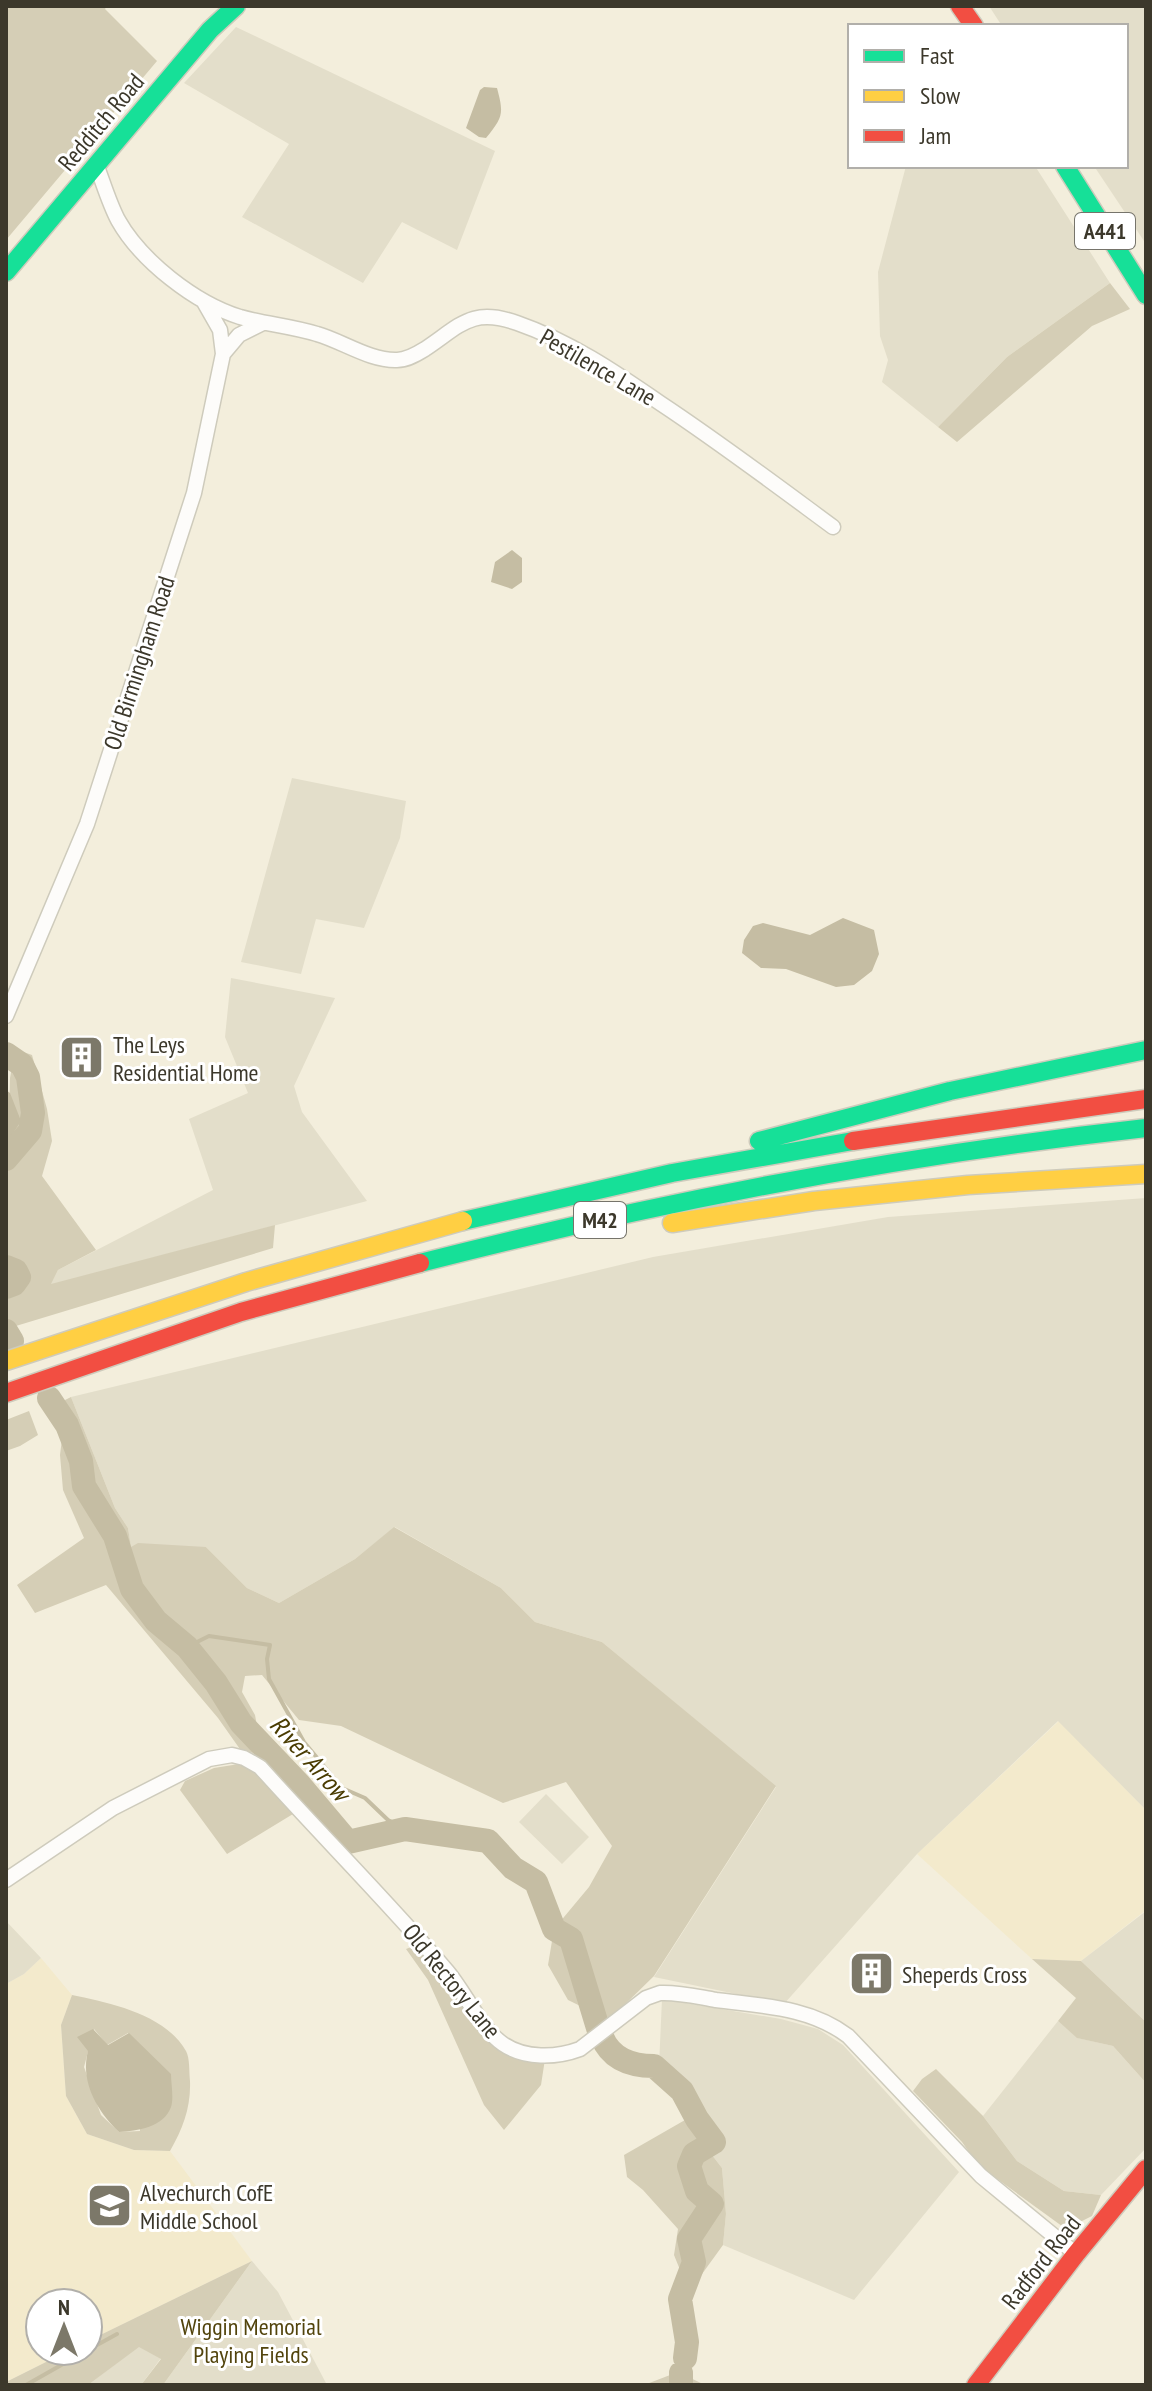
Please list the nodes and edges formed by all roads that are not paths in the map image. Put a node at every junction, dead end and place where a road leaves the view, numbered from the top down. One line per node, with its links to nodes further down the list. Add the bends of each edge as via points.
1 (236, 6): 4 (main road, Redditch Road)
2 (960, 6): 3 (main road)
3 (973, 24)
4 (96, 164): 6 (main road, Redditch Road); 8 (street, via 129,238)
5 (1066, 168): 7 (main road, A441)
6 (6, 272)
7 (1146, 295)
8 (204, 302): 9 (street, Pestilence Lane); 10 (street, Old Birmingham Road, via 220,330)
9 (263, 323): 10 (street, via 239,335); 11 (street, Pestilence Lane, via 316,333 397,360 471,318 484,315 517,323 584,353 635,385)
10 (223, 354): 12 (street, Old Birmingham Road, via 194,493 92,809)
11 (833, 527)
12 (6, 1016)
13 (1146, 1050): 17 (main road, M42, via 950,1091 741,1146)
14 (1146, 1099): 17 (main road, M42, via 941,1127)
15 (1146, 1128): 18 (main road, M42, via 876,1165)
16 (1146, 1174): 18 (main road, M42, via 814,1201 609,1232)
17 (661, 1175): 19 (main road, M42, via 393,1239)
18 (509, 1241): 20 (main road, M42, via 274,1303)
19 (6, 1361)
20 (6, 1393)
21 (6, 1880): 23 (street, Old Rectory Lane, via 88,1824 166,1780 220,1756 244,1758 260,1767 407,1924 503,2044 534,2055 568,2053 660,1993 813,2016 848,2036 981,2176)
22 (1146, 2169): 23 (main road, Radford Road)
23 (1076, 2254): 24 (main road, Radford Road)
24 (976, 2385)

